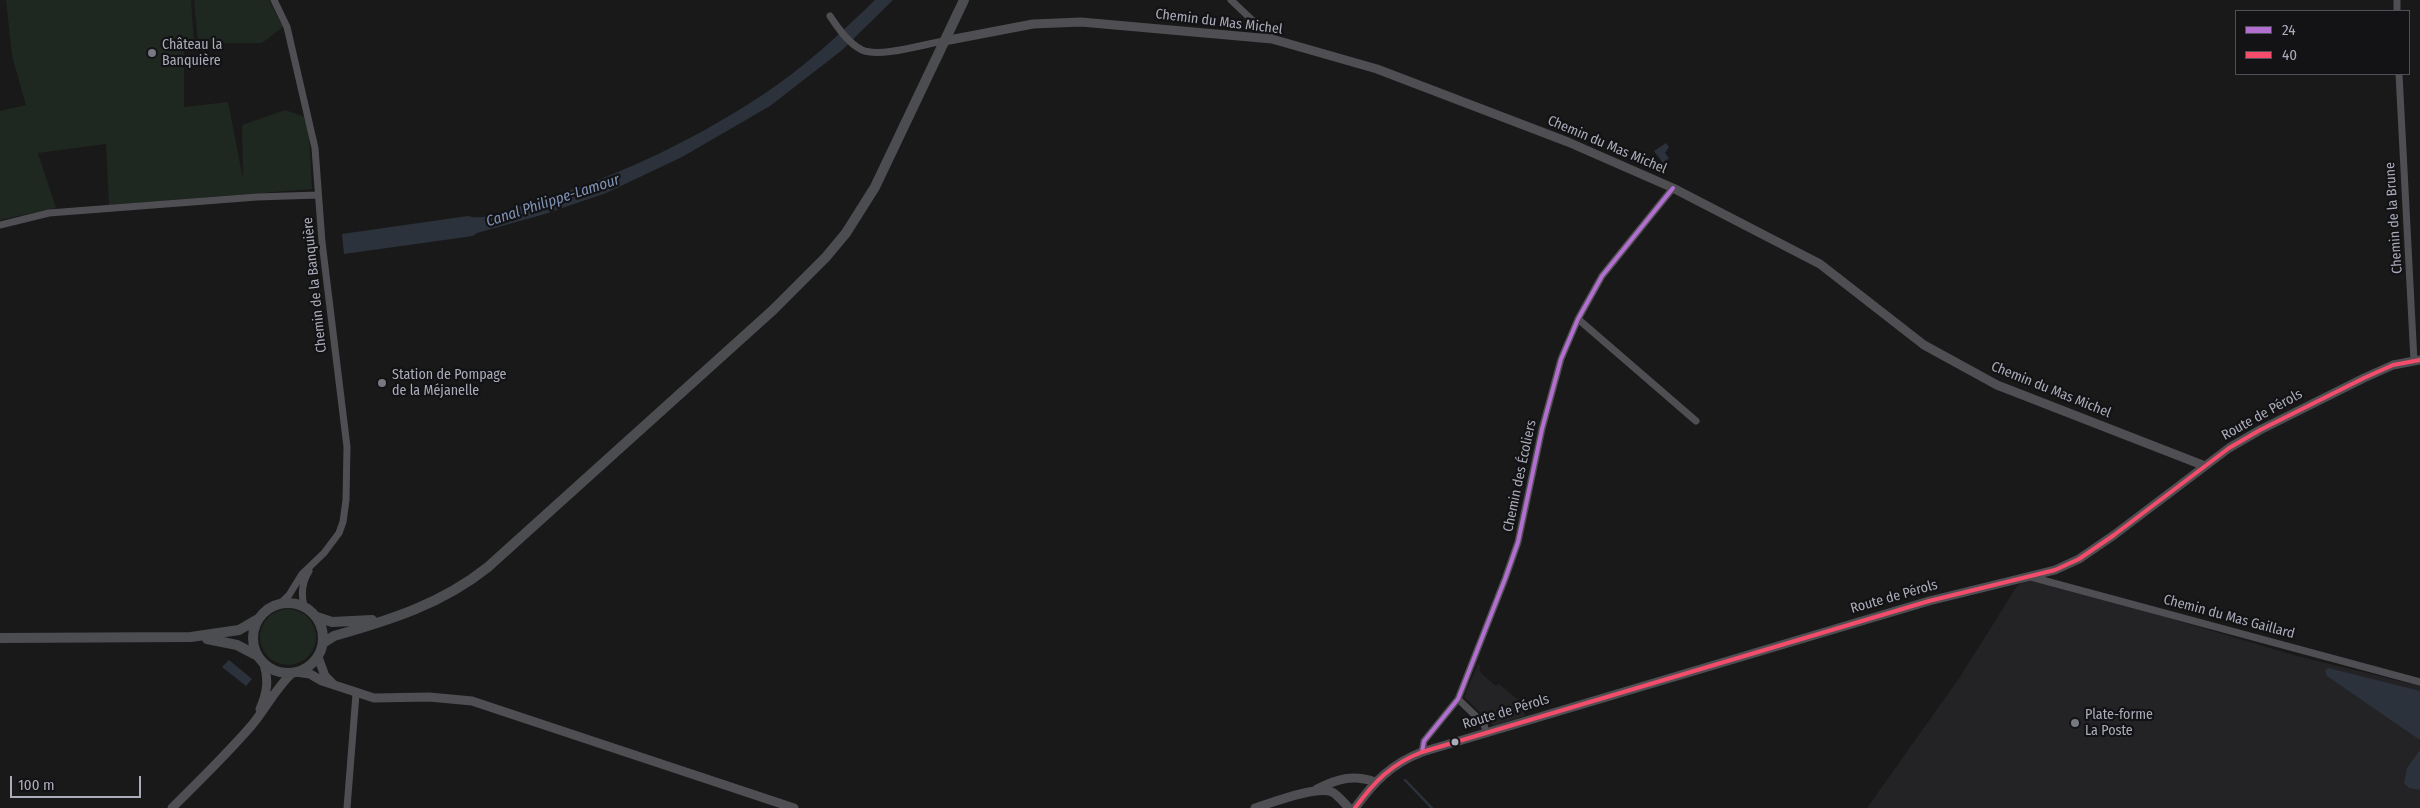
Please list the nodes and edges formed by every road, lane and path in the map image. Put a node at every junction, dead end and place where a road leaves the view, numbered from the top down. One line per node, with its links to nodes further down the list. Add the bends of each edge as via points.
1 (274, 0): 9 (street, Chemin de la Banquière, via 288,27 307,107 315,148)
2 (964, 0): 6 (main road)
3 (1231, 0): 5 (street)
4 (830, 16): 6 (street, via 854,45 864,51 881,52)
5 (1272, 39): 6 (street, Chemin du Mas Michel, via 1081,22 1033,24); 8 (street, Chemin du Mas Michel, via 1377,68 1568,142)
6 (944, 41): 21 (main road, via 876,188 826,257 773,310 488,567 442,598)
7 (2399, 75): 12 (street, Chemin de la Brune)
8 (1673, 188): 11 (street, Chemin des Écoliers, via 1602,276); 14 (street, Chemin du Mas Michel, via 1820,264 1924,345 1997,385)
9 (318, 195): 10 (street, via 49,214); 15 (street, Chemin de la Banquière, via 347,447 343,522 339,533)
10 (0, 226)
11 (1578, 318): 13 (street); 32 (street, Chemin des Écoliers, via 1562,359 1542,429 1518,542)
12 (2417, 361): 14 (street, Route de Pérols, via 2392,366 2312,403 2229,448)
13 (1696, 421)
14 (2205, 466): 16 (street, Route de Pérols, via 2079,559)
15 (314, 564): 17 (street, Chemin de la Banquière, via 302,574); 18 (street, Chemin de la Banquière, via 303,588)
16 (2030, 577): 29 (street, Chemin du Mas Gaillard); 34 (street, Route de Pérols, via 1929,601)
17 (281, 603): 18 (main road, via 293,602); 20 (main road, via 264,611)
18 (304, 606): 19 (main road)
19 (317, 616): 21 (main road, via 332,622); 24 (main road)
20 (258, 618): 22 (main road, via 239,630); 25 (main road, via 252,637)
21 (388, 618): 24 (main road, via 334,636)
22 (191, 637): 23 (main road); 25 (main road, via 237,645)
23 (0, 638)
24 (323, 643): 26 (main road)
25 (257, 656): 27 (main road)
26 (318, 657): 28 (main road, via 305,669); 30 (street, via 325,676)
27 (264, 664): 28 (main road, via 282,673); 33 (street, via 268,676 267,690)
28 (294, 673): 30 (street, via 310,674); 33 (street, via 282,682)
29 (2420, 682)
30 (335, 686): 31 (street)
31 (356, 694): 39 (street); 40 (street, via 374,698 429,697 472,701)
32 (1458, 699): 34 (street, via 1484,724); 35 (street, Chemin des Écoliers, via 1424,741)
33 (250, 726): 38 (street)
34 (1486, 732): 35 (street, Route de Pérols)
35 (1422, 752): 36 (street, Route de Pérols, via 1397,764)
36 (1375, 782): 37 (street, via 1354,776 1328,783); 43 (street, Route de Pérols)
37 (1312, 792): 41 (street); 42 (street, via 1332,791)
38 (172, 808)
39 (347, 808)
40 (794, 808)
41 (1255, 808)
42 (1349, 808)
43 (1355, 808)

